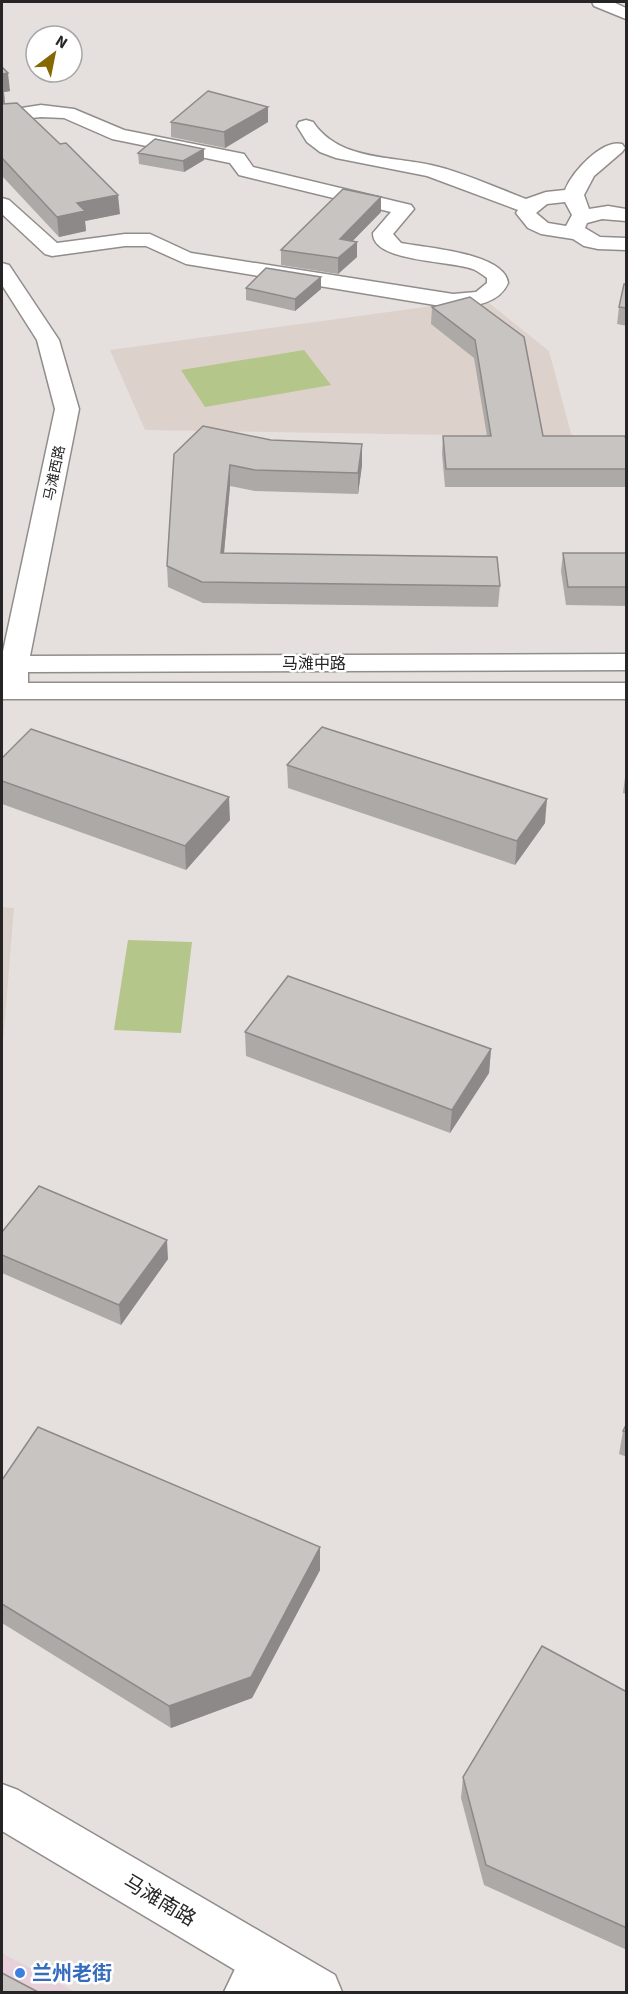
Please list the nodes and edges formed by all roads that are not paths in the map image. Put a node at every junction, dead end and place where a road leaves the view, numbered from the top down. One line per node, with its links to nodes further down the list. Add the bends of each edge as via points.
1 (600, 2): 2 (street)
2 (625, 11)
3 (2, 116): 7 (street, via 41,111 67,113 119,135 237,158 246,171 404,209 383,233 387,243 394,248 480,264 497,275 499,281 490,293 453,301 186,258 150,240 52,250)
4 (306, 126): 8 (street, via 318,143 333,150 432,171)
5 (620, 144): 6 (street, via 598,161)
6 (574, 196): 8 (street, via 546,198); 10 (street)
7 (2, 204)
8 (528, 207): 10 (street, via 526,213 536,225 562,233)
9 (627, 214): 10 (street, via 602,213)
10 (581, 225): 11 (street, via 591,241)
11 (625, 245)
12 (2, 269): 14 (street, 马滩西路, via 48,340 67,409)
13 (627, 663): 14 (street, 马滩中路)
14 (8, 664): 15 (street, 马滩西路)
15 (8, 691): 16 (street, 马滩中路)
16 (627, 691)
17 (2, 1806): 18 (street, 马滩南路)
18 (256, 1977): 19 (street, 马滩南路)
19 (318, 1992)

